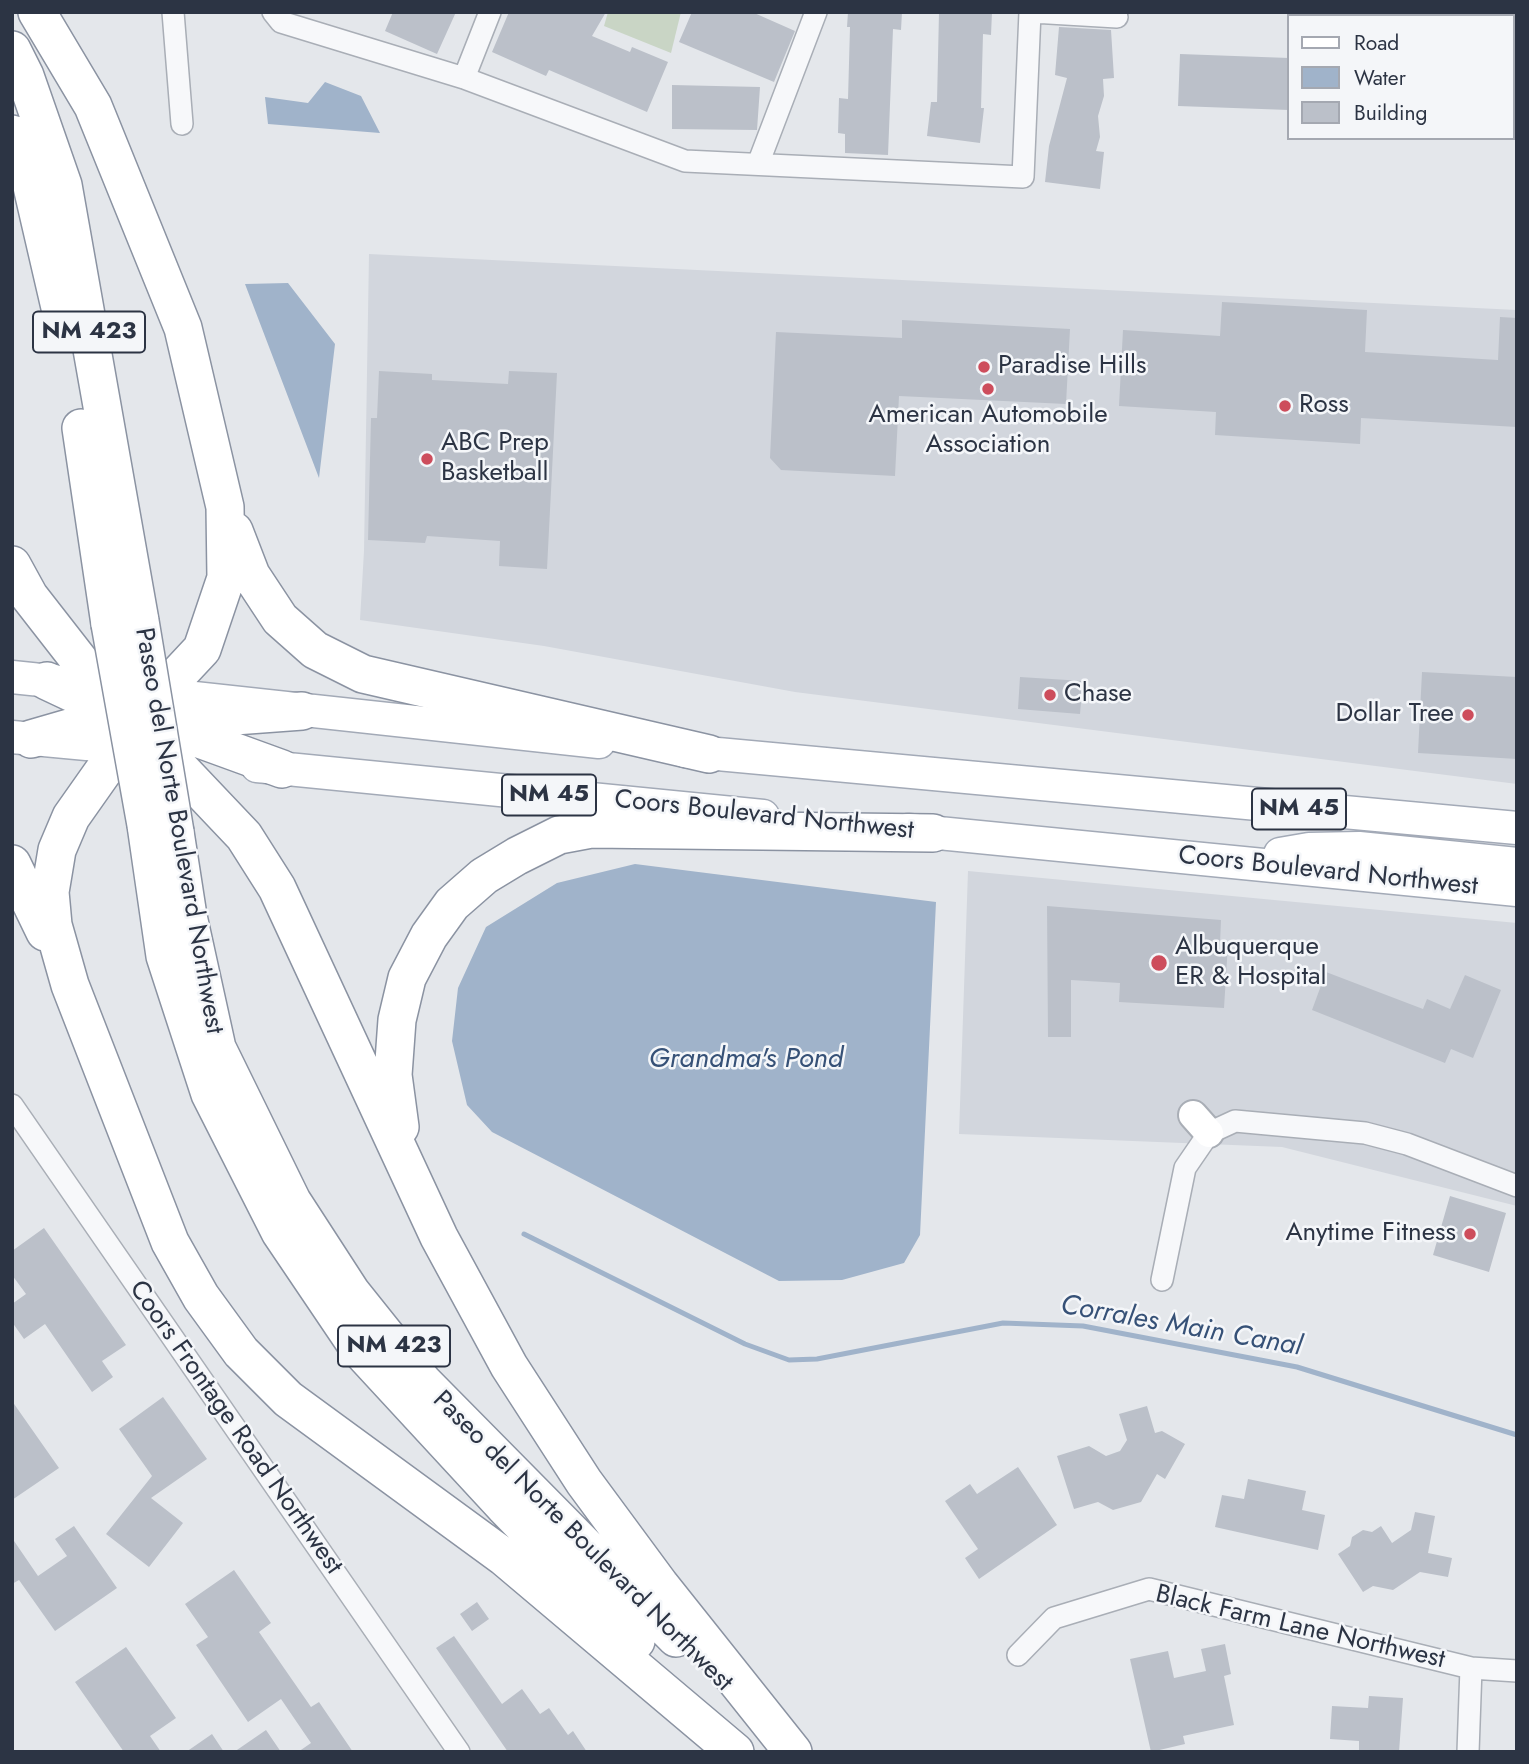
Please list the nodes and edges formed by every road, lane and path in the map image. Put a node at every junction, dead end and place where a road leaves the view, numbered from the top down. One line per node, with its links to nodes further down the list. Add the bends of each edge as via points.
1 (37, 12): 13 (highway, via 93,106 183,328)
2 (173, 12): 10 (street)
3 (273, 12): 9 (street, via 281,22)
4 (490, 12): 9 (street)
5 (816, 12): 12 (street)
6 (1031, 12): 7 (street); 12 (street, via 1023,177)
7 (1117, 17)
8 (12, 50): 15 (highway, Paseo del Norte Boulevard Northwest / NM 423, via 63,185)
9 (464, 78): 12 (street, via 685,161)
10 (182, 124)
11 (12, 134): 15 (highway, Paseo del Norte Boulevard Northwest / NM 423, via 32,182)
12 (758, 164)
13 (225, 507): 18 (highway, via 226,578 202,649); 20 (highway, via 251,575 280,619 315,650 363,674)
14 (12, 565): 18 (highway, via 29,596)
15 (125, 623): 22 (highway, Paseo del Norte Boulevard Northwest / NM 423, bridge)
16 (29, 679): 18 (highway)
17 (302, 711): 18 (highway); 20 (main road, NM 45)
18 (141, 721): 19 (highway); 21 (highway); 29 (highway, via 71,817 57,850 50,892 53,925); 31 (highway, via 244,836 277,888)
19 (22, 738)
20 (709, 754): 23 (main road, NM 45)
21 (282, 769): 24 (main road, Coors Boulevard Northwest / NM 45)
22 (160, 828): 39 (highway, Paseo del Norte Boulevard Northwest / NM 423, via 165,956 210,1094 280,1232 359,1349 503,1506); 40 (highway, Paseo del Norte Boulevard Northwest / NM 423, via 188,916 218,1048 292,1201 351,1292 423,1382)
23 (1517, 828)
24 (933, 833): 25 (main road, Coors Boulevard Northwest / NM 45); 31 (highway, via 591,829 559,835 484,876 452,904 407,978 397,1020 393,1075)
25 (1252, 863): 27 (main road, via 1336,848); 28 (main road, Coors Boulevard Northwest / NM 45)
26 (12, 864): 29 (highway)
27 (1517, 864)
28 (1517, 890)
29 (70, 985): 38 (highway, via 170,1242 201,1297 242,1352 288,1399 504,1557)
30 (12, 1105): 37 (street, Coors Frontage Road Northwest)
31 (404, 1162): 40 (highway, via 509,1366 584,1482 660,1586)
32 (1517, 1186): 33 (street, via 1407,1144 1355,1131 1248,1120 1201,1124 1185,1168)
33 (1162, 1280)
34 (1018, 1655): 35 (street, Black Farm Lane Northwest, via 1054,1618 1149,1589)
35 (1471, 1668): 36 (street, Black Farm Lane Northwest); 41 (street)
36 (1517, 1671)
37 (459, 1752)
38 (735, 1752)
39 (745, 1752)
40 (793, 1752)
41 (1468, 1752)

